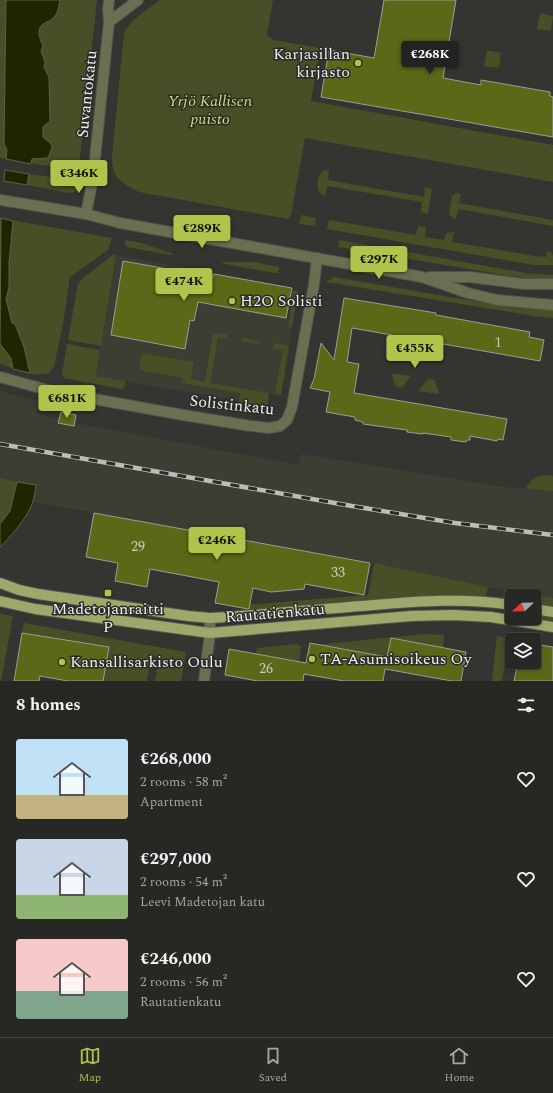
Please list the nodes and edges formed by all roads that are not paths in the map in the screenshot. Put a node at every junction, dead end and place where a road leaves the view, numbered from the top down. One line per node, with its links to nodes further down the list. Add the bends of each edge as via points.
1 (109, 0): 3 (street, Suvantokatu)
2 (138, 0): 3 (street)
3 (109, 22): 5 (street, Suvantokatu, via 93,178)
4 (0, 200): 5 (street)
5 (86, 214): 6 (street, via 120,223)
6 (317, 258): 7 (street); 10 (street, Solistinkatu, via 292,407 287,420 280,426 250,426 55,392)
7 (422, 277): 8 (street, via 470,277 524,284); 9 (street, via 497,300)
8 (553, 284)
9 (553, 304)
10 (0, 377)
11 (0, 583): 16 (main road, Rautatienkatu, via 38,594)
12 (0, 601): 18 (main road, Rautatienkatu, via 35,609)
13 (505, 604): 16 (main road, Rautatienkatu, via 453,600 414,601)
14 (541, 610): 15 (main road)
15 (553, 612)
16 (210, 618): 18 (street)
17 (553, 627): 18 (main road, Rautatienkatu, via 491,617 453,615 411,616)
18 (210, 633): 19 (street)
19 (204, 681)

